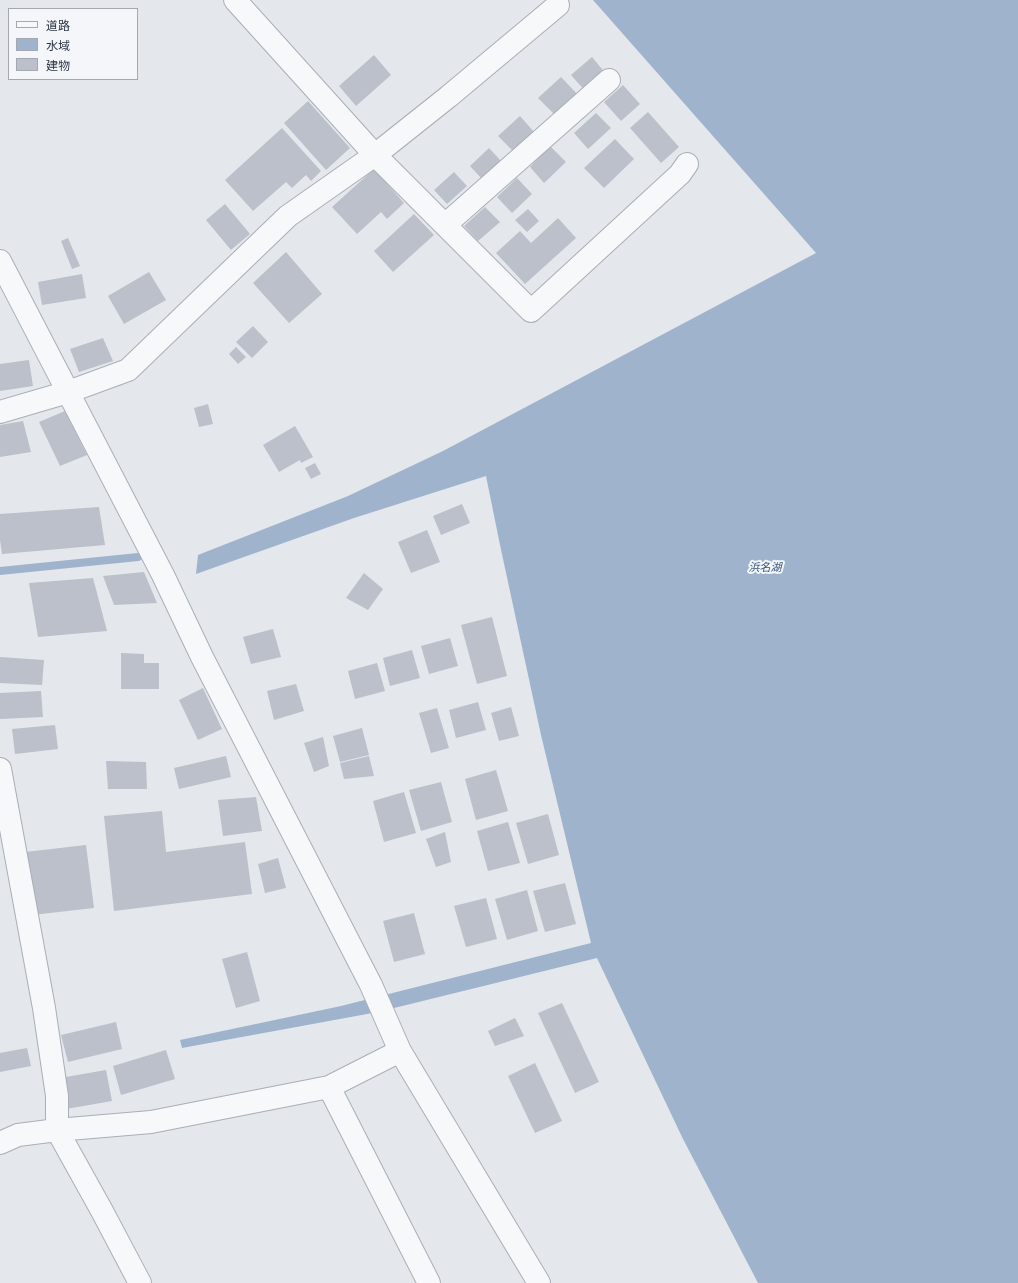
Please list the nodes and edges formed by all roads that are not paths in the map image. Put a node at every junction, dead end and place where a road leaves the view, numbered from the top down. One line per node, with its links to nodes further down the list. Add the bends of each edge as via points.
1 (235, 0): 4 (street)
2 (558, 6): 4 (street)
3 (609, 80): 6 (street)
4 (375, 155): 6 (street); 8 (street, via 288,216 128,370)
5 (687, 164): 6 (street, via 680,174 531,310)
6 (445, 225)
7 (0, 261): 8 (street)
8 (68, 392): 9 (street); 12 (street, via 371,985)
9 (0, 412)
10 (0, 769): 11 (street)
11 (5, 820): 14 (street, via 44,1008 57,1096)
12 (400, 1051): 13 (street); 18 (street)
13 (329, 1087): 14 (street, via 151,1122); 17 (street)
14 (57, 1130): 15 (street, via 18,1135); 16 (street)
15 (0, 1143)
16 (140, 1283)
17 (429, 1283)
18 (539, 1283)

